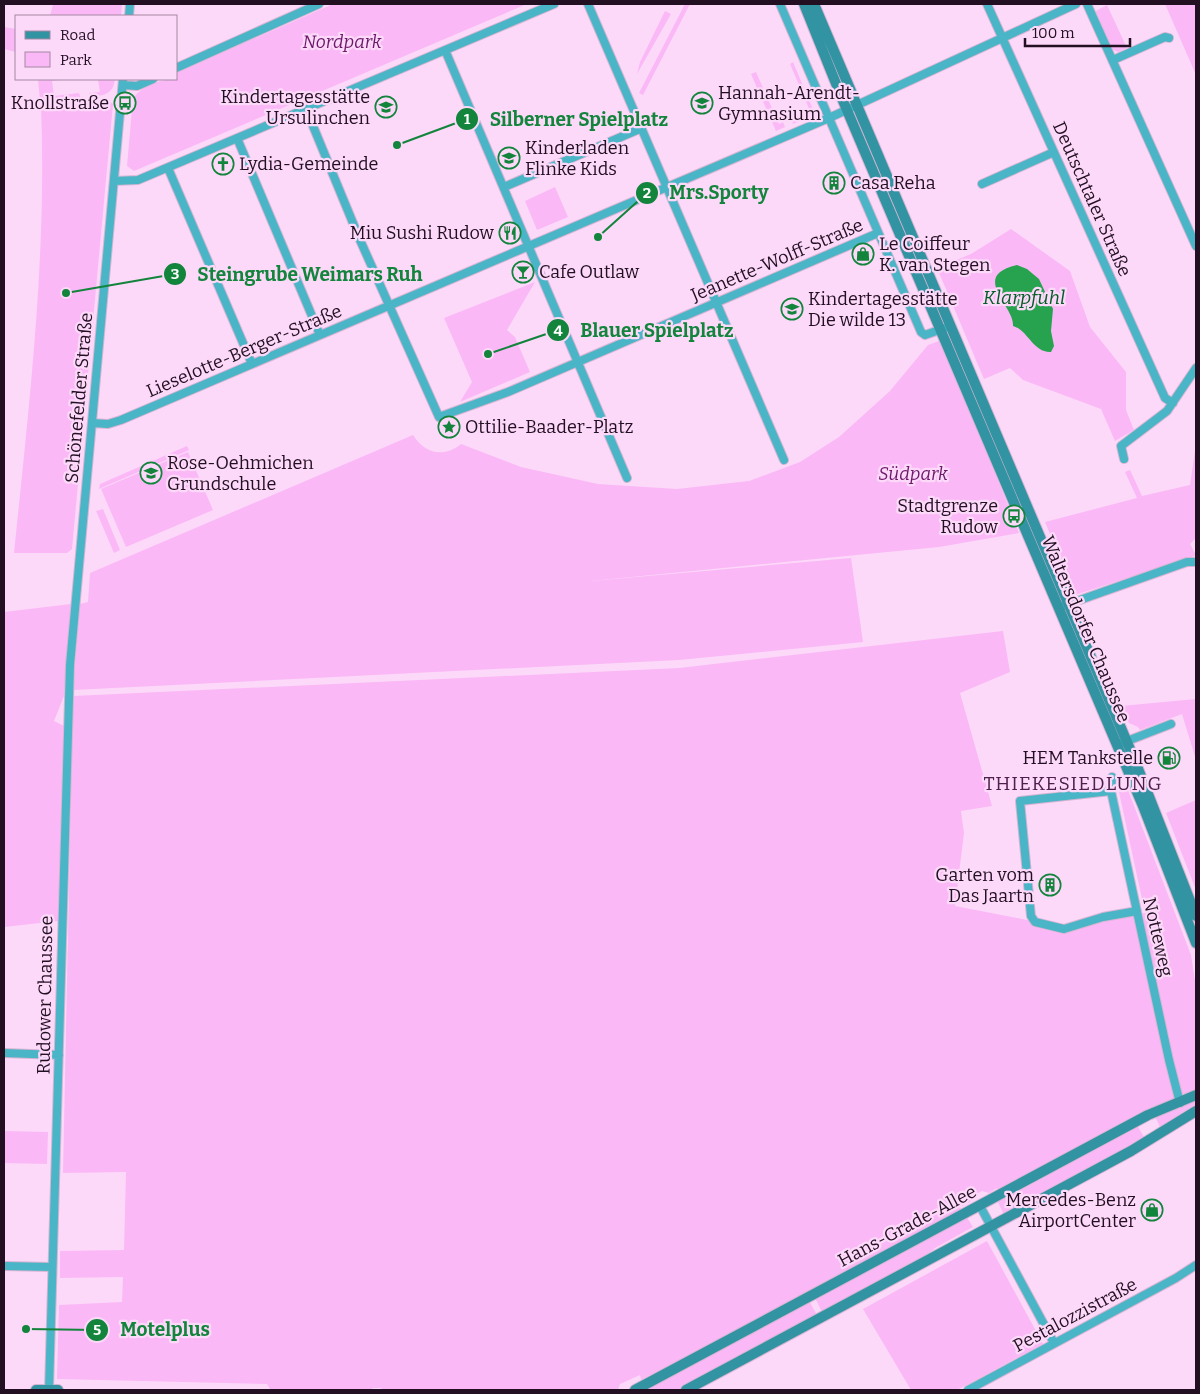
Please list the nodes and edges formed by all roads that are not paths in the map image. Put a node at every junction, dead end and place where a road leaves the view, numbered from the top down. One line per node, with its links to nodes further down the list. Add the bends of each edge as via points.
1 (318, 4): 14 (street)
2 (554, 4): 12 (street)
3 (588, 4): 21 (street)
4 (780, 4): 20 (street)
5 (804, 4): 19 (main road, Waltersdorfer Chaussee)
6 (814, 4): 17 (main road, Waltersdorfer Chaussee)
7 (987, 4): 10 (street, Deutschtaler Straße)
8 (1076, 4): 10 (street, Lieselotte-Berger-Straße)
9 (1087, 4): 13 (street)
10 (1002, 37): 17 (street, Lieselotte-Berger-Straße); 23 (street, Deutschtaler Straße)
11 (1169, 38): 13 (street, via 1165,36)
12 (445, 50): 18 (street); 27 (street)
13 (1113, 60): 31 (street)
14 (178, 67)
15 (151, 80): 16 (street, via 137,86)
16 (123, 82): 25 (street, Schönefelder Straße)
17 (857, 105): 19 (street, Lieselotte-Berger-Straße); 34 (main road, Waltersdorfer Chaussee)
18 (306, 109): 22 (street); 33 (street)
19 (846, 110): 20 (street, Lieselotte-Berger-Straße); 34 (main road, Waltersdorfer Chaussee)
20 (828, 118): 28 (street, Lieselotte-Berger-Straße); 29 (street)
21 (642, 128): 27 (street); 28 (street)
22 (237, 138): 24 (street); 35 (street)
23 (1054, 152): 26 (street); 39 (street, Deutschtaler Straße, via 1165,398)
24 (168, 168): 25 (street, via 135,181); 37 (street)
25 (114, 181): 40 (street, Schönefelder Straße)
26 (982, 184)
27 (504, 187): 30 (street)
28 (667, 187): 30 (street, Lieselotte-Berger-Straße); 32 (street)
29 (878, 233): 32 (street, Jeanette-Wolff-Straße); 34 (street, via 921,332 926,335)
30 (529, 245): 33 (street, Lieselotte-Berger-Straße); 36 (street)
31 (1196, 246)
32 (716, 303): 36 (street, Jeanette-Wolff-Straße); 42 (street)
33 (390, 305): 35 (street, Lieselotte-Berger-Straße); 36 (street, Jeanette-Wolff-Straße, via 439,417)
34 (946, 328): 46 (main road, Waltersdorfer Chaussee)
35 (320, 335): 37 (street, Lieselotte-Berger-Straße)
36 (578, 362): 43 (street)
37 (252, 364): 40 (street, Lieselotte-Berger-Straße, via 121,420 108,424)
38 (1196, 368): 39 (street)
39 (1173, 403): 41 (street, via 1149,427 1121,446)
40 (92, 423): 45 (street, Schönefelder Straße)
41 (1124, 459)
42 (784, 460)
43 (627, 478)
44 (1196, 562): 46 (street, via 1187,562)
45 (76, 600): 55 (street, Rudower Chaussee, via 68,693)
46 (1063, 606): 48 (main road, Waltersdorfer Chaussee)
47 (1171, 724): 48 (street)
48 (1122, 743): 52 (main road, Waltersdorfer Chaussee); 53 (main road, Waltersdorfer Chaussee)
49 (1112, 777): 50 (street, Notteweg)
50 (1111, 791): 51 (street, Notteweg); 51 (street, via 1020,801 1032,920 1064,929)
51 (1137, 910): 57 (street, Notteweg)
52 (1196, 916)
53 (1196, 943)
54 (4, 1053): 55 (street)
55 (60, 1055): 63 (street, Rudower Chaussee)
56 (1196, 1095): 57 (main road, Hans-Grade-Allee)
57 (1180, 1103): 59 (main road, Hans-Grade-Allee, via 1148,1115)
58 (1196, 1111): 60 (main road, via 1130,1151)
59 (980, 1206): 60 (street); 68 (main road, Hans-Grade-Allee)
60 (992, 1225): 64 (street); 69 (main road)
61 (1196, 1265): 64 (street, Pestalozzistraße)
62 (4, 1266): 63 (street)
63 (52, 1267): 66 (street, Rudower Chaussee)
64 (1054, 1343): 70 (street, Pestalozzistraße)
65 (36, 1390): 66 (main road)
66 (49, 1390): 67 (main road)
67 (58, 1390)
68 (635, 1390)
69 (686, 1390)
70 (968, 1390)

